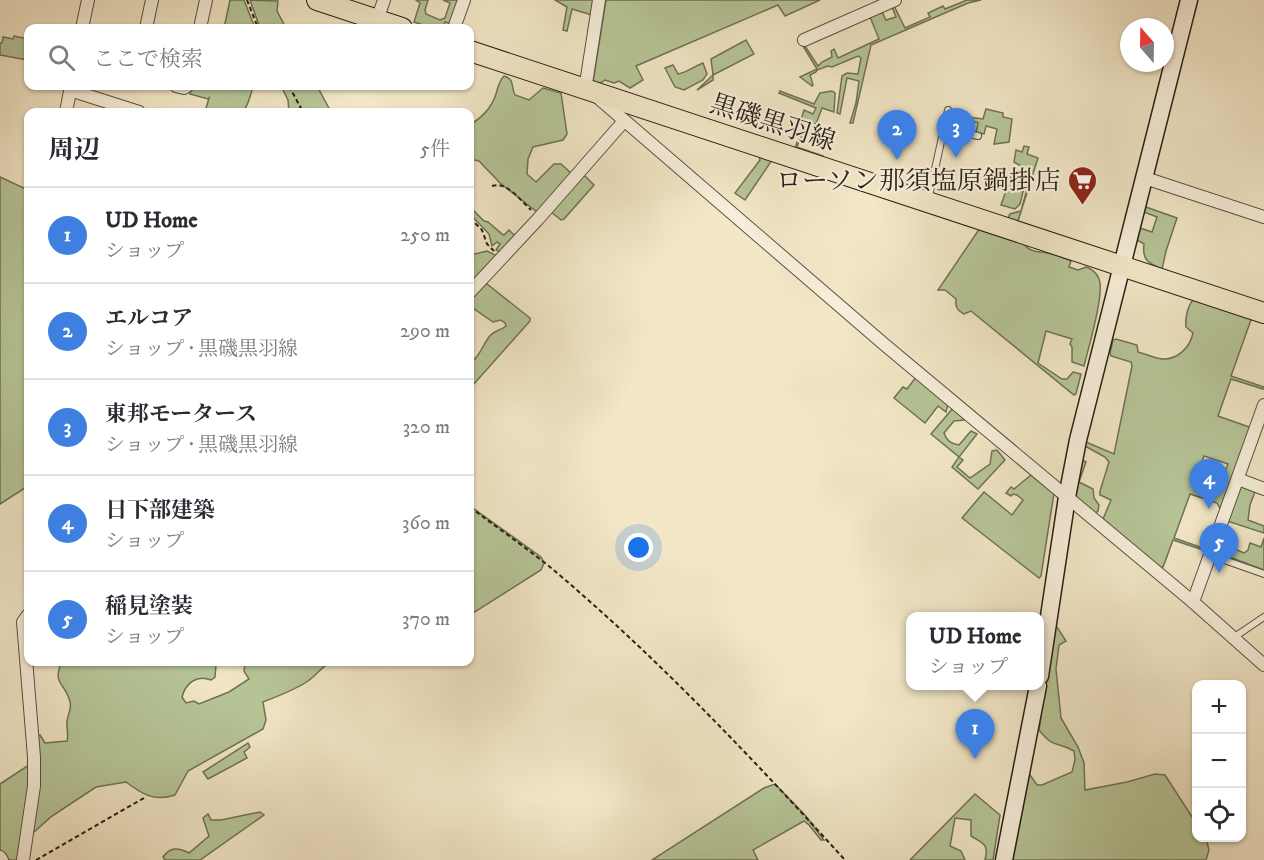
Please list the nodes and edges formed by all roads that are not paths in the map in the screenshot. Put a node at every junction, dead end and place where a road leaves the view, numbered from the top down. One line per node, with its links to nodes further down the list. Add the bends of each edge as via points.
1 (88, 0): 11 (street)
2 (152, 0): 12 (street)
3 (206, 0): 13 (street)
4 (317, 0): 10 (main road)
5 (384, 0): 10 (street)
6 (464, 0): 15 (street)
7 (599, 0): 20 (street)
8 (895, 0): 16 (street)
9 (1189, 0): 27 (street)
10 (377, 20): 14 (main road)
11 (83, 24)
12 (148, 24)
13 (201, 24)
14 (390, 24)
15 (455, 24)
16 (804, 40)
17 (474, 52): 20 (main road, 黒磯黒羽線)
18 (71, 90): 21 (street)
19 (77, 90): 22 (street)
20 (589, 91): 24 (street); 28 (main road, 黒磯黒羽線)
21 (67, 108)
22 (128, 108)
23 (948, 110): 25 (lane)
24 (624, 122): 31 (street); 36 (street)
25 (944, 128): 26 (lane); 28 (lane)
26 (978, 136)
27 (1145, 178): 29 (street); 30 (street)
28 (928, 202): 30 (main road, 黒磯黒羽線)
29 (1264, 217)
30 (1123, 267): 32 (main road, 黒磯黒羽線); 36 (street)
31 (474, 288)
32 (1264, 314)
33 (1264, 405): 34 (street)
34 (1238, 479): 35 (street); 37 (street)
35 (1264, 489)
36 (1067, 497): 39 (street); 42 (street)
37 (1210, 555): 38 (lane); 39 (street)
38 (1264, 574)
39 (1193, 602): 41 (street)
40 (1264, 617): 41 (lane)
41 (1233, 638): 43 (street)
42 (1044, 649)
43 (1264, 665)
44 (27, 666): 46 (street, via 34,786)
45 (1037, 690): 47 (street)
46 (23, 860)
47 (1004, 860)

